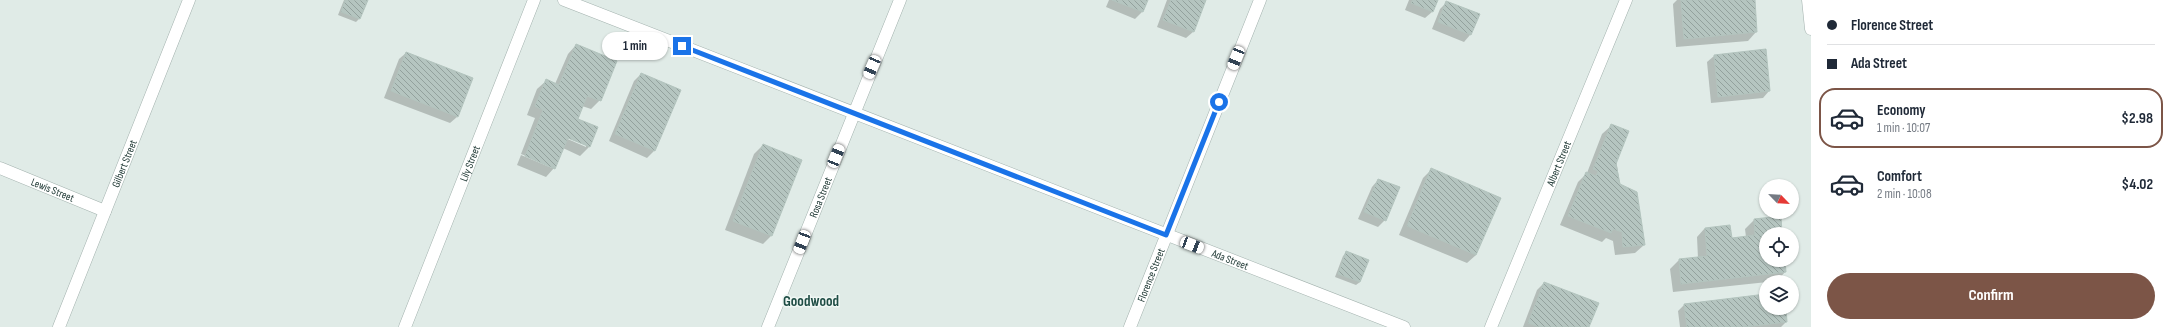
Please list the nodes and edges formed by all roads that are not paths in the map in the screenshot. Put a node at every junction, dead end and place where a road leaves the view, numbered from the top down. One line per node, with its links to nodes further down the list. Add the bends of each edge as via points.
1 (189, 0): 11 (street, Gilbert Street)
2 (534, 0): 14 (street, Lily Street)
3 (564, 0): 9 (street, Ada Street)
4 (900, 0): 9 (street, Rosa Street)
5 (1260, 0): 12 (street, Florence Street)
6 (1626, 0): 18 (street, Albert Street)
7 (1808, 0): 8 (street)
8 (1811, 29)
9 (853, 114): 12 (street, Ada Street); 15 (street, Rosa Street)
10 (0, 168): 11 (street, Lewis Street)
11 (105, 211): 13 (street, Gilbert Street)
12 (1166, 235): 16 (street, Florence Street); 17 (street, Ada Street)
13 (59, 327)
14 (405, 327)
15 (768, 327)
16 (1130, 327)
17 (1404, 327)
18 (1491, 327)

